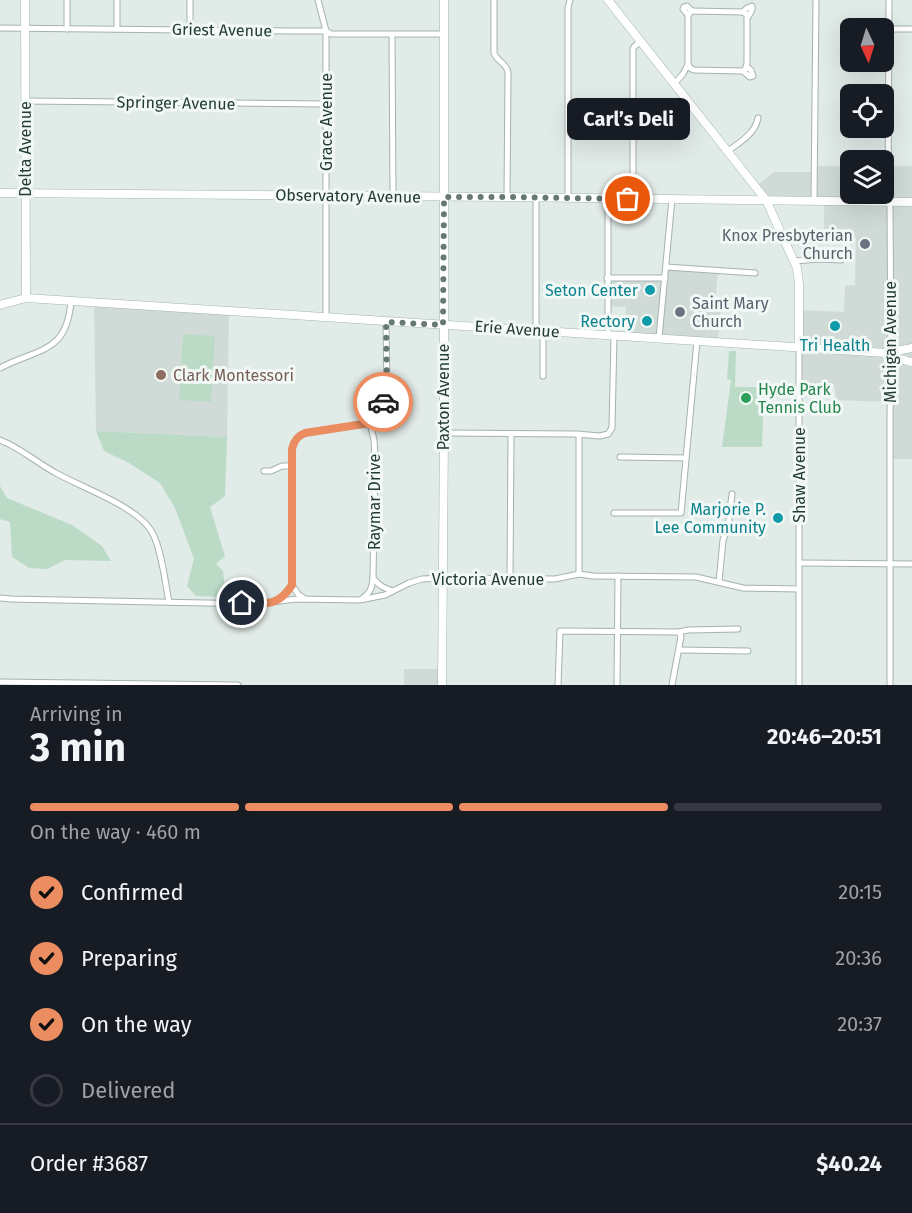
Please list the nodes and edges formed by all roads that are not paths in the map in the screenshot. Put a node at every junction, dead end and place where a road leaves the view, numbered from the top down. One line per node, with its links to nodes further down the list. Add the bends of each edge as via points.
1 (25, 0): 16 (street, Delta Avenue)
2 (67, 0): 17 (street)
3 (117, 0): 18 (street)
4 (190, 0): 21 (street)
5 (318, 0): 22 (street, Grace Avenue)
6 (444, 0): 24 (street, Paxton Avenue)
7 (494, 0): 41 (street, via 494,52 508,72)
8 (570, 0): 43 (street)
9 (608, 0): 25 (street, Shaw Avenue)
10 (816, 0): 48 (street)
11 (889, 0): 14 (street, Michigan Avenue)
12 (742, 12): 13 (street); 13 (street, via 752,6); 26 (street, via 690,13)
13 (748, 17): 27 (street, via 745,69)
14 (889, 18)
15 (0, 28): 16 (street, Griest Avenue)
16 (25, 28): 17 (street, Griest Avenue); 31 (street, Delta Avenue)
17 (68, 29): 18 (street, Griest Avenue)
18 (117, 29): 21 (street, Griest Avenue)
19 (894, 29): 20 (street)
20 (912, 29)
21 (190, 30): 22 (street, Griest Avenue)
22 (326, 31): 23 (street, Griest Avenue); 32 (street, Grace Avenue)
23 (392, 34): 24 (street, Griest Avenue); 39 (street)
24 (444, 34): 40 (street, Paxton Avenue)
25 (640, 41): 30 (street, Shaw Avenue); 45 (street, via 633,50)
26 (688, 64): 27 (street); 29 (street)
27 (694, 70): 29 (street)
28 (889, 72): 34 (street, Michigan Avenue)
29 (683, 74): 30 (street)
30 (675, 83): 35 (street, Shaw Avenue)
31 (26, 101): 32 (street, Springer Avenue); 37 (street, Delta Avenue)
32 (326, 104): 38 (street, Grace Avenue)
33 (758, 118): 35 (street, via 755,129)
34 (888, 150)
35 (728, 152): 47 (street, Shaw Avenue)
36 (0, 193): 37 (street, Observatory Avenue)
37 (25, 193): 38 (street, Observatory Avenue); 59 (street, Delta Avenue)
38 (326, 196): 39 (street, Observatory Avenue); 62 (street, Grace Avenue)
39 (393, 197): 40 (street, Observatory Avenue)
40 (444, 197): 41 (street, Observatory Avenue); 64 (street, Paxton Avenue)
41 (507, 197): 42 (street, Observatory Avenue)
42 (536, 198): 43 (street, Observatory Avenue); 65 (street)
43 (568, 198): 44 (street, Observatory Avenue)
44 (608, 199): 45 (street, Observatory Avenue); 57 (street)
45 (633, 199): 46 (street, Observatory Avenue)
46 (672, 199): 47 (street, Observatory Avenue); 55 (street)
47 (766, 200): 48 (street, Observatory Avenue); 54 (street, Shaw Avenue)
48 (814, 201): 49 (street, Observatory Avenue)
49 (840, 201)
50 (894, 202): 51 (street, Observatory Avenue)
51 (912, 202)
52 (889, 204): 71 (street, Michigan Avenue)
53 (841, 260): 54 (street)
54 (795, 261): 69 (street, Shaw Avenue)
55 (666, 267): 56 (street); 58 (street)
56 (755, 273)
57 (607, 278): 58 (street); 66 (street)
58 (664, 278): 67 (street)
59 (26, 298): 60 (street, Erie Avenue); 61 (street, Erie Avenue)
60 (71, 301): 62 (street, Erie Avenue); 73 (street, via 69,319 56,341 45,350)
61 (0, 305)
62 (326, 317): 63 (street, Erie Avenue)
63 (386, 322): 64 (street, Erie Avenue); 75 (street, via 387,390)
64 (443, 325): 65 (street, Erie Avenue); 76 (street, Paxton Avenue)
65 (539, 331): 66 (street, Erie Avenue); 74 (street)
66 (611, 335): 67 (street, Erie Avenue); 78 (street, via 612,428 604,435)
67 (659, 338): 68 (street, Erie Avenue)
68 (697, 341): 69 (street, Erie Avenue); 81 (street)
69 (799, 347): 71 (street, Erie Avenue); 86 (street, Shaw Avenue)
70 (912, 348): 71 (street, Erie Avenue); 72 (street, via 908,357)
71 (890, 353): 72 (street, Erie Avenue); 87 (street, Michigan Avenue)
72 (912, 362)
73 (0, 369)
74 (543, 376)
75 (370, 423): 82 (street, via 301,435 293,445); 91 (street, Raymar Drive, via 375,459)
76 (444, 433): 77 (street); 92 (street, Paxton Avenue)
77 (511, 434): 78 (street); 93 (street)
78 (579, 434): 89 (street)
79 (0, 440): 102 (street, via 143,520 153,533)
80 (620, 457): 81 (street)
81 (686, 458): 85 (street, via 681,513)
82 (292, 466): 83 (street); 95 (street)
83 (264, 471)
84 (732, 494): 94 (street)
85 (614, 513)
86 (799, 563): 87 (street); 96 (street, Shaw Avenue)
87 (890, 564): 88 (street); 115 (street, Michigan Avenue)
88 (912, 564)
89 (579, 574): 90 (street, Victoria Avenue); 93 (street, Victoria Avenue, via 555,579)
90 (618, 576): 94 (street, Victoria Avenue, via 696,577); 104 (street)
91 (373, 578): 97 (street, via 382,588); 100 (street, Raymar Drive, via 373,586)
92 (442, 578): 93 (street, Victoria Avenue); 97 (street, Victoria Avenue, via 422,579); 110 (street, Paxton Avenue)
93 (510, 578)
94 (718, 582): 96 (street, Victoria Avenue, via 742,588)
95 (292, 585): 99 (street); 101 (street)
96 (798, 589): 114 (street, Shaw Avenue)
97 (393, 591): 100 (street, Victoria Avenue)
98 (0, 598): 102 (street, Victoria Avenue)
99 (305, 599): 100 (street, Victoria Avenue); 101 (street, Victoria Avenue)
100 (360, 600)
101 (279, 601): 102 (street, Victoria Avenue)
102 (169, 602)
103 (738, 629): 105 (street)
104 (618, 632): 105 (street); 111 (street, via 560,631); 112 (street)
105 (679, 632): 106 (street)
106 (679, 650): 107 (street); 113 (street)
107 (748, 651)
108 (0, 682): 109 (street)
109 (238, 685)
110 (442, 685)
111 (558, 685)
112 (617, 685)
113 (672, 685)
114 (799, 685)
115 (890, 685)

